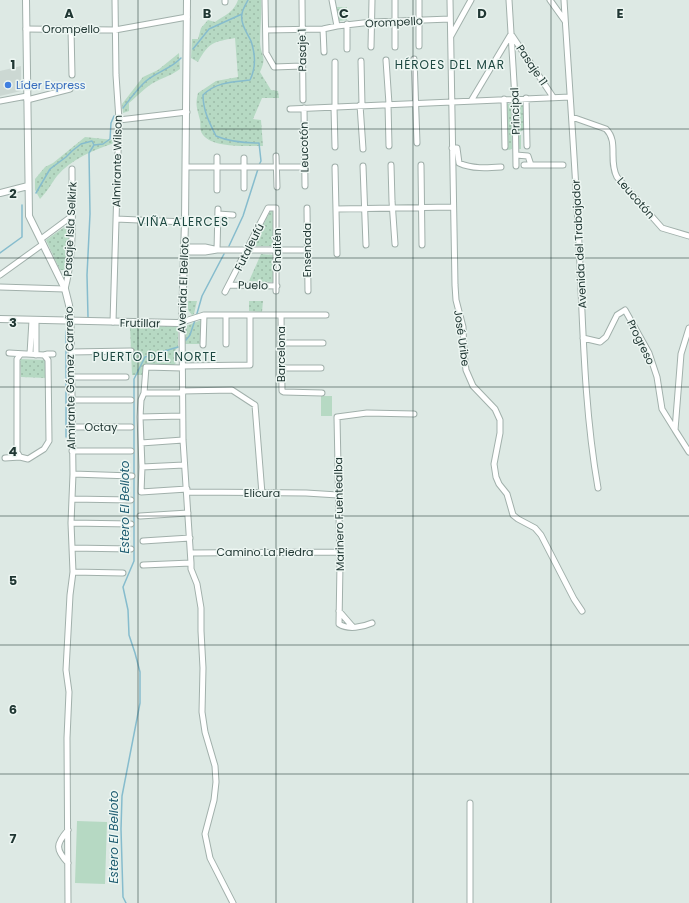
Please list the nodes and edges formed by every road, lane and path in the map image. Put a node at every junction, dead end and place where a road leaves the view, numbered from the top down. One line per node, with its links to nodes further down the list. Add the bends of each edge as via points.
1 (26, 0): 23 (street, Almirante Gómez Carreño)
2 (115, 0): 27 (street, Almirante Wilson)
3 (187, 0): 15 (street, Avenida El Belloto)
4 (265, 0): 28 (street)
5 (302, 0): 24 (street, Pasaje 1)
6 (332, 0): 22 (street)
7 (372, 0): 18 (street)
8 (395, 0): 19 (street)
9 (419, 0): 17 (street)
10 (450, 0): 16 (street, José Uribe)
11 (471, 0): 30 (street)
12 (509, 0): 29 (street, Principal)
13 (550, 0): 20 (street)
14 (564, 0): 20 (street, Avenida del Trabajador)
15 (187, 17): 27 (street, Orompello); 59 (street, Avenida El Belloto)
16 (450, 19): 17 (street, Orompello); 30 (street, José Uribe)
17 (419, 20): 19 (street, Orompello); 31 (street)
18 (372, 22): 19 (street, Orompello); 21 (street, Orompello); 34 (street)
19 (396, 22): 32 (street)
20 (565, 22): 44 (street, Avenida del Trabajador)
21 (347, 24): 22 (street, Orompello); 33 (street)
22 (337, 26): 25 (street, Orompello)
23 (26, 29): 26 (street, Orompello); 45 (street, Almirante Gómez Carreño)
24 (302, 29): 25 (street, Orompello); 28 (street, Orompello); 40 (street, Pasaje 1)
25 (322, 29): 35 (street)
26 (71, 30): 27 (street, Orompello); 41 (street)
27 (115, 30): 61 (street, Almirante Wilson)
28 (266, 30): 40 (street, via 266,53 274,67)
29 (511, 34): 43 (street, Pasaje 11); 48 (street, Principal); 51 (street)
30 (450, 37): 52 (street, José Uribe)
31 (419, 46)
32 (395, 47)
33 (347, 48)
34 (371, 48)
35 (324, 52)
36 (414, 59): 53 (street)
37 (386, 60): 54 (street)
38 (361, 61): 55 (street)
39 (335, 62): 56 (street)
40 (302, 66): 49 (street, Pasaje 1)
41 (72, 75)
42 (70, 90): 45 (street)
43 (553, 97): 44 (street, Leucotón); 46 (street, Leucotón)
44 (570, 97): 60 (street, Avenida del Trabajador)
45 (27, 98): 50 (street); 88 (street, Almirante Gómez Carreño)
46 (526, 98): 48 (street, Leucotón); 64 (street, Principal)
47 (504, 99): 48 (street, Leucotón); 51 (street, Leucotón); 66 (street, Principal)
48 (515, 99): 69 (street, Principal)
49 (303, 100)
50 (0, 101)
51 (471, 101): 52 (street, Leucotón)
52 (451, 102): 53 (street, Leucotón); 68 (street, José Uribe)
53 (416, 103): 54 (street, Leucotón); 62 (street)
54 (388, 104): 55 (street, Leucotón); 63 (street)
55 (361, 105): 56 (street, Leucotón); 67 (street)
56 (335, 107): 58 (street, Leucotón); 65 (street)
57 (290, 108): 58 (street, Leucotón)
58 (304, 108): 83 (street, Leucotón)
59 (187, 112): 61 (street); 80 (street, Avenida El Belloto)
60 (572, 117): 105 (street, Leucotón, via 606,129 610,133 613,169 617,177 662,228); 134 (street, Avenida del Trabajador)
61 (119, 120): 103 (street, Almirante Wilson)
62 (417, 143)
63 (389, 146)
64 (527, 146)
65 (335, 147)
66 (505, 147)
67 (363, 148)
68 (452, 148): 85 (street, via 457,148 459,163 463,165); 94 (street, José Uribe)
69 (516, 152): 76 (street, via 528,156); 79 (street, Principal)
70 (276, 156): 82 (street)
71 (217, 157): 81 (street)
72 (244, 158): 86 (street)
73 (391, 165): 97 (street)
74 (421, 165): 98 (street)
75 (524, 165): 76 (street)
76 (531, 165): 77 (street)
77 (563, 165)
78 (363, 166): 100 (street)
79 (516, 166)
80 (186, 167): 81 (street); 104 (street, Avenida El Belloto)
81 (217, 167): 86 (street); 92 (street)
82 (276, 167): 83 (street); 86 (street); 90 (street)
83 (304, 167): 89 (street, Leucotón)
84 (335, 167): 99 (street)
85 (501, 167)
86 (244, 168): 91 (street)
87 (72, 169): 102 (street, Pasaje Isla Selkirk)
88 (28, 186): 93 (street); 106 (street, Almirante Gómez Carreño, via 29,216)
89 (305, 186)
90 (277, 187)
91 (244, 188)
92 (217, 190)
93 (0, 193)
94 (452, 207): 98 (street); 194 (street, José Uribe, via 456,300 463,327 466,370 473,386 492,406 500,420 494,464 496,477 507,494 513,515 535,528 541,535)
95 (276, 208): 112 (street, Futaleufú, via 268,208); 113 (street, Chaitén)
96 (307, 208): 114 (street, Ensenada)
97 (393, 208): 98 (street); 100 (street); 107 (street)
98 (422, 208): 109 (street)
99 (336, 209): 100 (street); 115 (street)
100 (364, 209): 108 (street)
101 (234, 215): 111 (street, via 218,212)
102 (72, 216): 106 (street); 120 (street, Pasaje Isla Selkirk, via 70,272)
103 (116, 219): 104 (street); 131 (street, Almirante Wilson)
104 (185, 222): 110 (street, Avenida El Belloto)
105 (689, 236)
106 (42, 242): 116 (street); 120 (street, Almirante Gómez Carreño)
107 (395, 244)
108 (366, 245)
109 (422, 245)
110 (184, 249): 111 (street, via 205,247); 132 (street, Avenida El Belloto)
111 (217, 250): 112 (street)
112 (247, 250): 113 (street); 117 (street, Futaleufú)
113 (277, 250): 114 (street); 119 (street, Chaitén)
114 (308, 250): 121 (street, Ensenada)
115 (338, 254)
116 (0, 275)
117 (229, 285): 119 (street, Puelo); 122 (street, Futaleufú)
118 (0, 287): 120 (street)
119 (276, 288)
120 (66, 289): 130 (street, Almirante Gómez Carreño)
121 (308, 291)
122 (225, 292)
123 (226, 315): 124 (street, Frutillar); 127 (street, Frutillar); 137 (street)
124 (250, 315): 125 (street, Frutillar); 146 (street, via 250,365)
125 (281, 315): 126 (street, Frutillar); 135 (street, Barcelona)
126 (326, 315)
127 (199, 316): 132 (street, Frutillar); 138 (street)
128 (0, 319): 129 (street, Frutillar)
129 (34, 320): 130 (street, Frutillar); 143 (street)
130 (71, 321): 131 (street, Frutillar); 140 (street, Almirante Gómez Carreño)
131 (113, 322): 132 (street, Frutillar)
132 (182, 322): 146 (street, Avenida El Belloto)
133 (689, 328): 161 (street, via 681,354)
134 (583, 338): 161 (street, Progreso, via 600,342 606,337 617,315 625,310 649,353 657,377 662,409); 173 (street, Avenida del Trabajador, via 592,458)
135 (281, 343): 136 (street); 147 (street, Barcelona)
136 (322, 343)
137 (226, 344)
138 (203, 345)
139 (131, 351): 140 (street)
140 (71, 352): 149 (street, Almirante Gómez Carreño)
141 (9, 353): 142 (street)
142 (20, 354): 143 (street); 167 (street, via 17,359 17,452)
143 (33, 354): 145 (street)
144 (53, 354): 145 (street)
145 (44, 355): 167 (street, via 48,360 49,441 28,459)
146 (182, 367): 151 (street, Avenida El Belloto); 152 (street, via 146,367)
147 (280, 368): 148 (street); 153 (street, Barcelona, via 282,392)
148 (322, 368)
149 (72, 377): 150 (street); 154 (street, Almirante Gómez Carreño)
150 (126, 377)
151 (182, 392): 152 (street); 157 (street, Avenida El Belloto); 175 (street, via 232,390 255,405)
152 (144, 393): 158 (street)
153 (322, 393)
154 (72, 400): 155 (street); 160 (street, Almirante Gómez Carreño)
155 (131, 400)
156 (414, 414): 176 (street, Marinero Fuentealba, via 367,413 337,417)
157 (182, 416): 158 (street); 162 (street, Avenida El Belloto)
158 (140, 417): 163 (street)
159 (131, 426): 160 (street, Octay)
160 (72, 427): 164 (street, Almirante Gómez Carreño)
161 (675, 430): 166 (street)
162 (183, 440): 163 (street); 169 (street, Avenida El Belloto)
163 (141, 443): 170 (street)
164 (72, 450): 165 (street); 171 (street, Almirante Gómez Carreño)
165 (131, 451)
166 (689, 452)
167 (20, 457): 168 (street)
168 (5, 458)
169 (184, 465): 170 (street); 174 (street, Avenida El Belloto)
170 (142, 467): 174 (street, Elicura, via 141,492)
171 (72, 474): 172 (street); 177 (street, Almirante Gómez Carreño)
172 (132, 476)
173 (598, 488)
174 (187, 491): 175 (street, Elicura); 179 (street, Avenida El Belloto)
175 (262, 494): 176 (street, Elicura, via 306,493)
176 (338, 496): 187 (street, Marinero Fuentealba)
177 (72, 499): 178 (street); 181 (street, Almirante Gómez Carreño)
178 (131, 500)
179 (188, 513): 180 (street); 183 (street, Avenida El Belloto)
180 (140, 516)
181 (71, 523): 182 (street); 185 (street, Almirante Gómez Carreño)
182 (131, 524)
183 (190, 538): 184 (street); 188 (street, Avenida El Belloto)
184 (143, 541)
185 (72, 548): 186 (street); 191 (street, Almirante Gómez Carreño)
186 (130, 549)
187 (340, 552): 188 (street, Camino La Piedra); 193 (street, Marinero Fuentealba)
188 (191, 553): 189 (street, Avenida El Belloto)
189 (191, 563): 190 (street); 201 (street, Avenida El Belloto, via 201,608 202,712 215,766 216,782 205,834 210,858)
190 (143, 565)
191 (73, 572): 192 (street); 198 (street, Almirante Gómez Carreño, via 66,670 69,699)
192 (123, 573)
193 (339, 611): 196 (street); 196 (street, Marinero Fuentealba, via 339,624)
194 (582, 611)
195 (372, 623): 196 (street, via 364,627)
196 (352, 626)
197 (470, 803): 202 (street)
198 (68, 830): 199 (street, Almirante Gómez Carreño); 199 (street, via 60,839 58,848)
199 (68, 863): 200 (street, Almirante Gómez Carreño)
200 (68, 903)
201 (233, 903)
202 (470, 903)

